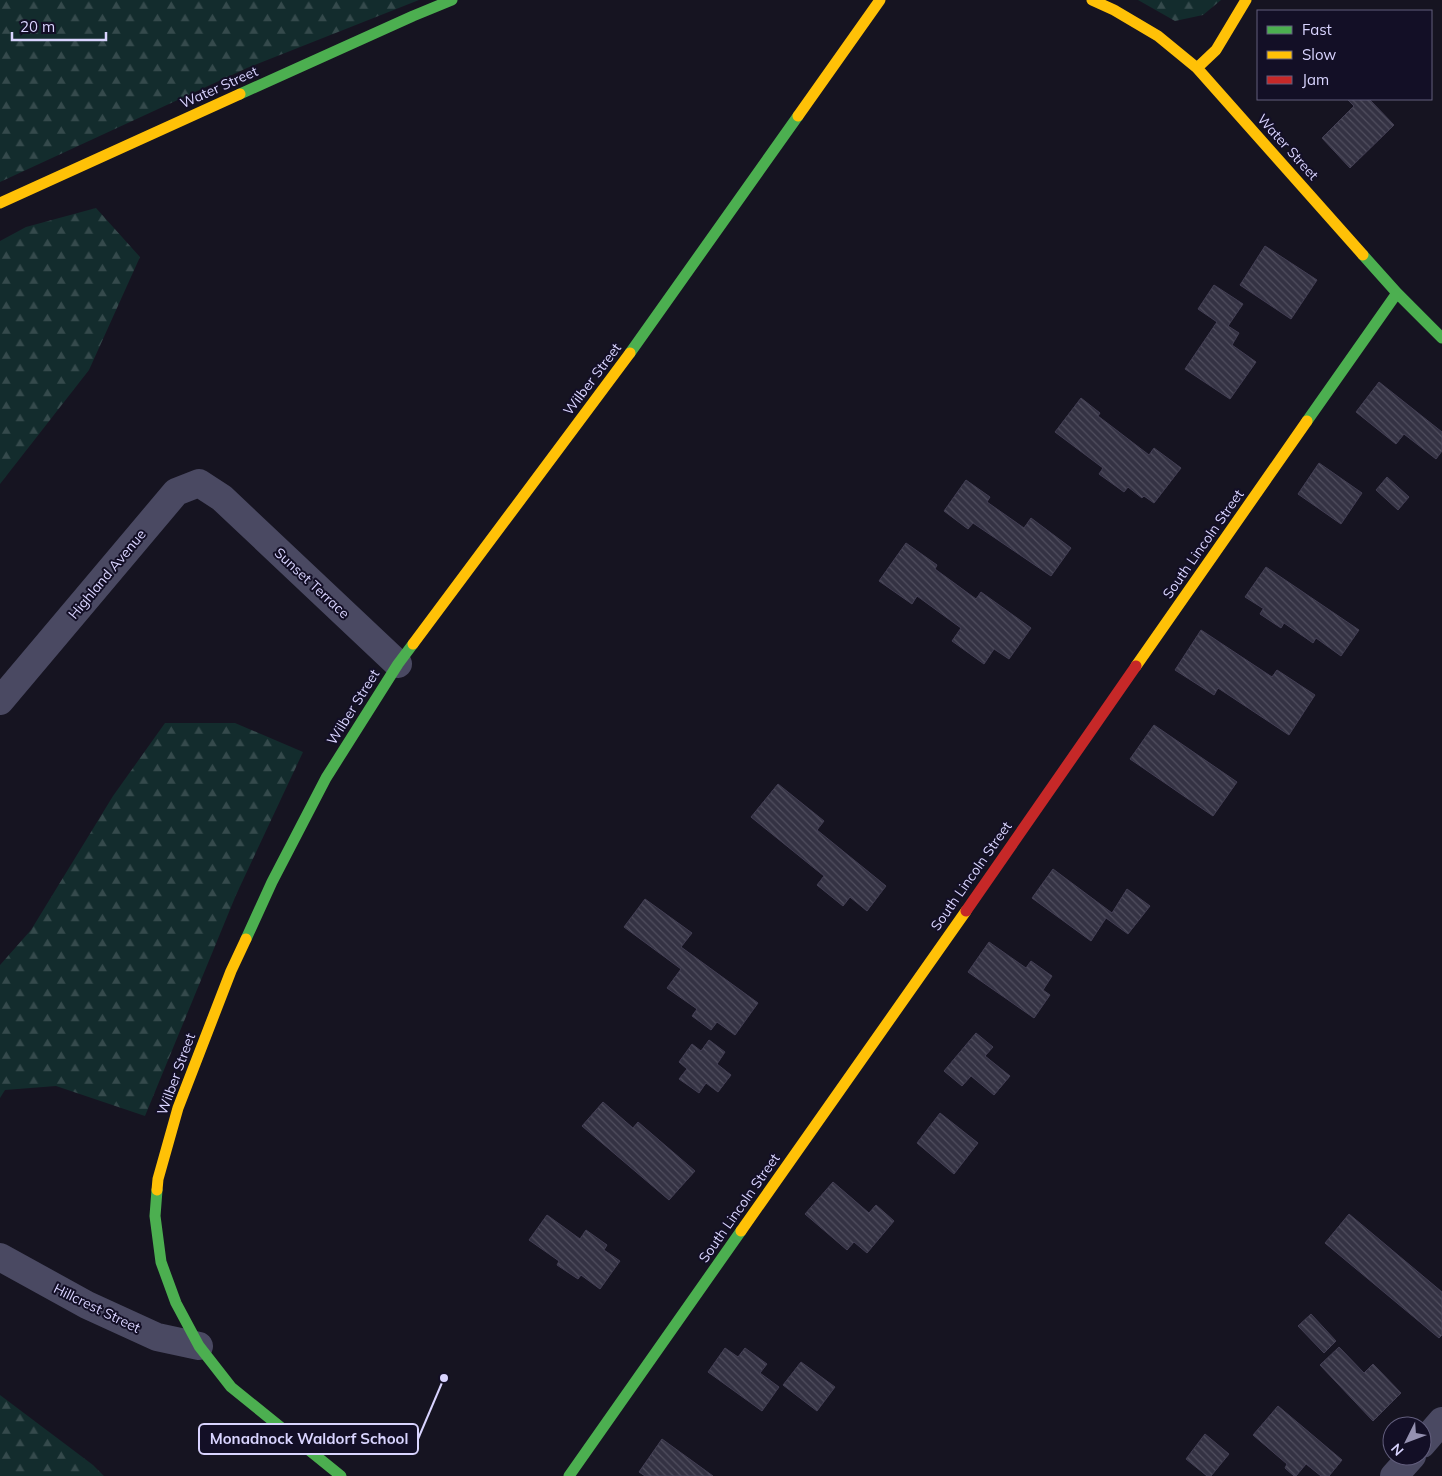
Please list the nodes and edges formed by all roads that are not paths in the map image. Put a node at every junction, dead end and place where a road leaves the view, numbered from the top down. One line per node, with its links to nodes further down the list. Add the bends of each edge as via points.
1 (452, 0): 6 (street, Water Street)
2 (880, 0): 10 (street, Wilber Street, via 654,320)
3 (1092, 0): 5 (street, Water Street, via 1158,36)
4 (1246, 0): 5 (street, via 1216,50)
5 (1197, 68): 7 (street, Water Street)
6 (0, 202)
7 (1397, 293): 8 (street, Water Street); 18 (street, South Lincoln Street)
8 (1442, 338)
9 (227, 503): 10 (street, Sunset Terrace); 11 (street, Highland Avenue, via 199,483 176,492)
10 (398, 664): 13 (street, Wilber Street, via 326,778 272,882 231,971 178,1108 158,1179 155,1216 161,1262 176,1303)
11 (0, 700)
12 (0, 1257): 13 (street, Hillcrest Street, via 87,1305 148,1333)
13 (199, 1346): 17 (street, Wilber Street, via 231,1387)
14 (1442, 1422): 15 (street)
15 (1432, 1433)
16 (1403, 1466): 19 (street)
17 (342, 1476)
18 (569, 1476)
19 (1394, 1476)

